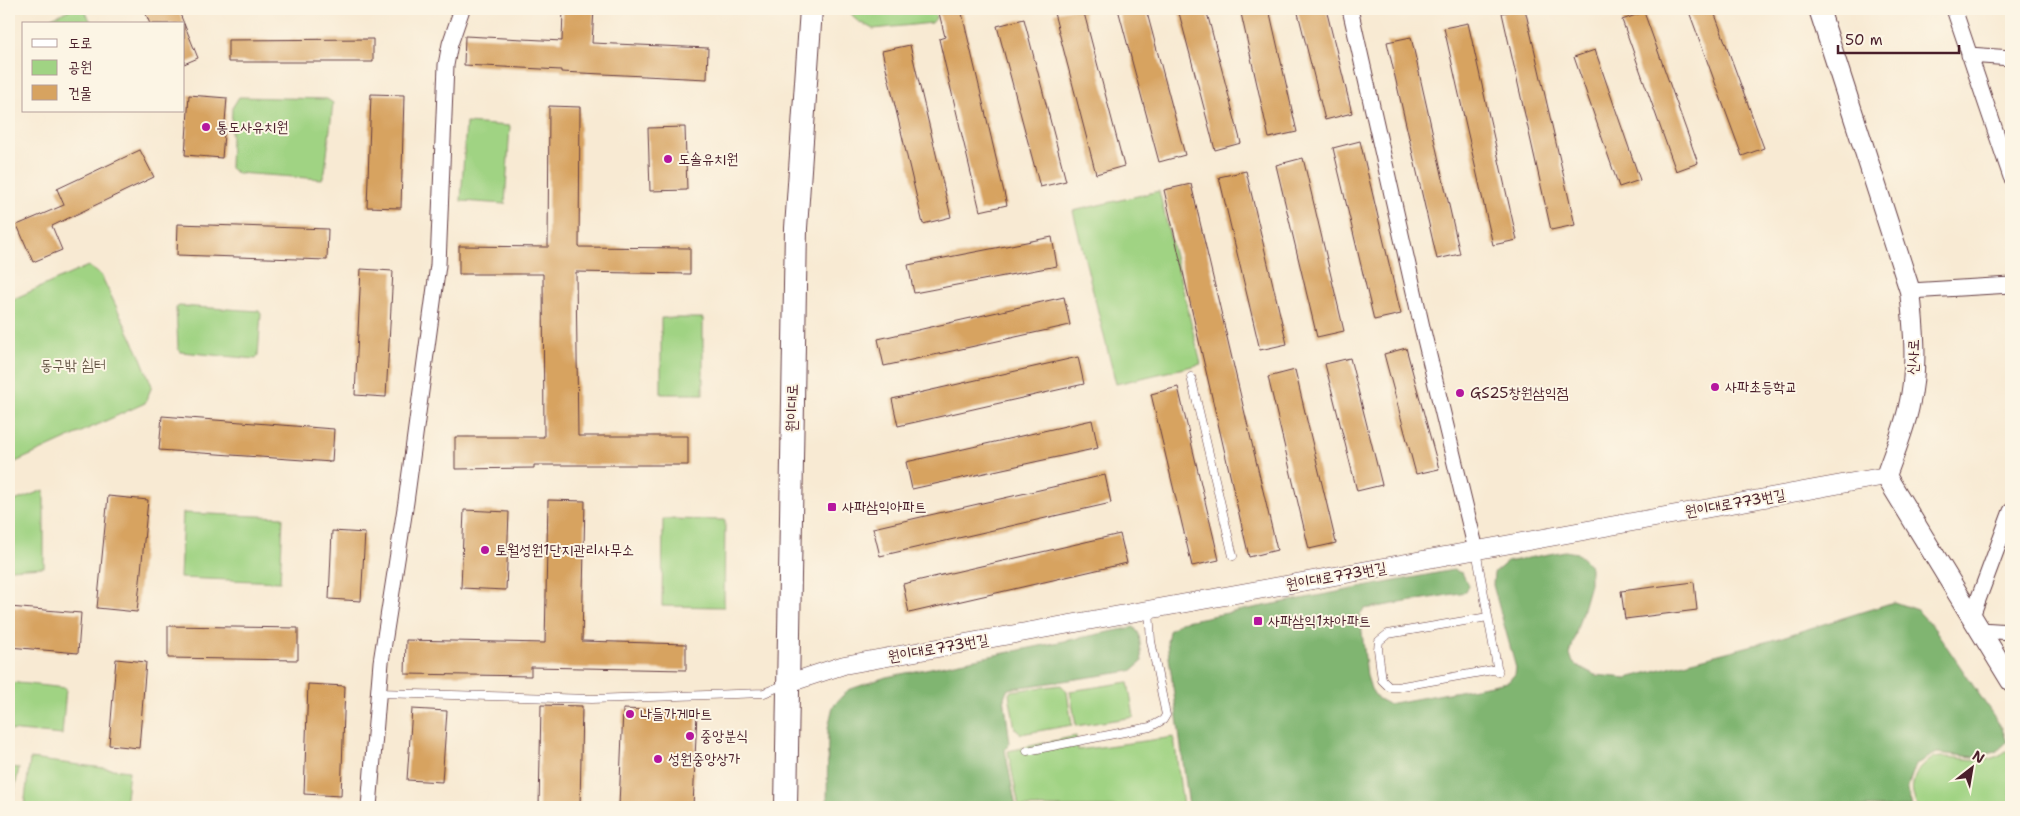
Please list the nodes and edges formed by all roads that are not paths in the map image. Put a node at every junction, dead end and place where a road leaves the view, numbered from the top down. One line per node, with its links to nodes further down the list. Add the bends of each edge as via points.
1 (462, 9): 22 (street, via 446,65 438,265)
2 (811, 9): 21 (main road, 원이대로, via 796,228)
3 (1350, 9): 14 (street)
4 (1819, 9): 10 (main road, 신사로)
5 (1954, 9): 6 (street)
6 (1969, 55): 7 (street); 8 (street)
7 (2011, 58)
8 (2010, 172)
9 (2011, 285): 10 (street)
10 (1910, 291): 12 (main road, 신사로, via 1914,368 1909,406)
11 (1191, 377): 15 (lane)
12 (1886, 476): 14 (street, 원이대로773번길); 18 (main road)
13 (2011, 510): 18 (street)
14 (1476, 550): 16 (street, 원이대로773번길); 17 (lane)
15 (1233, 556)
16 (1149, 610): 21 (street, 원이대로773번길, via 844,665); 23 (lane, via 1166,715 1164,720 1150,727)
17 (1488, 617): 17 (lane, via 1498,671 1397,687 1390,687 1382,680 1378,649 1380,641 1388,634)
18 (1976, 623): 19 (street); 20 (main road)
19 (2011, 632)
20 (2011, 681)
21 (789, 683): 22 (lane, via 764,693 592,699); 25 (main road, 원이대로)
22 (378, 693): 24 (street)
23 (1027, 751)
24 (369, 807)
25 (786, 807)

